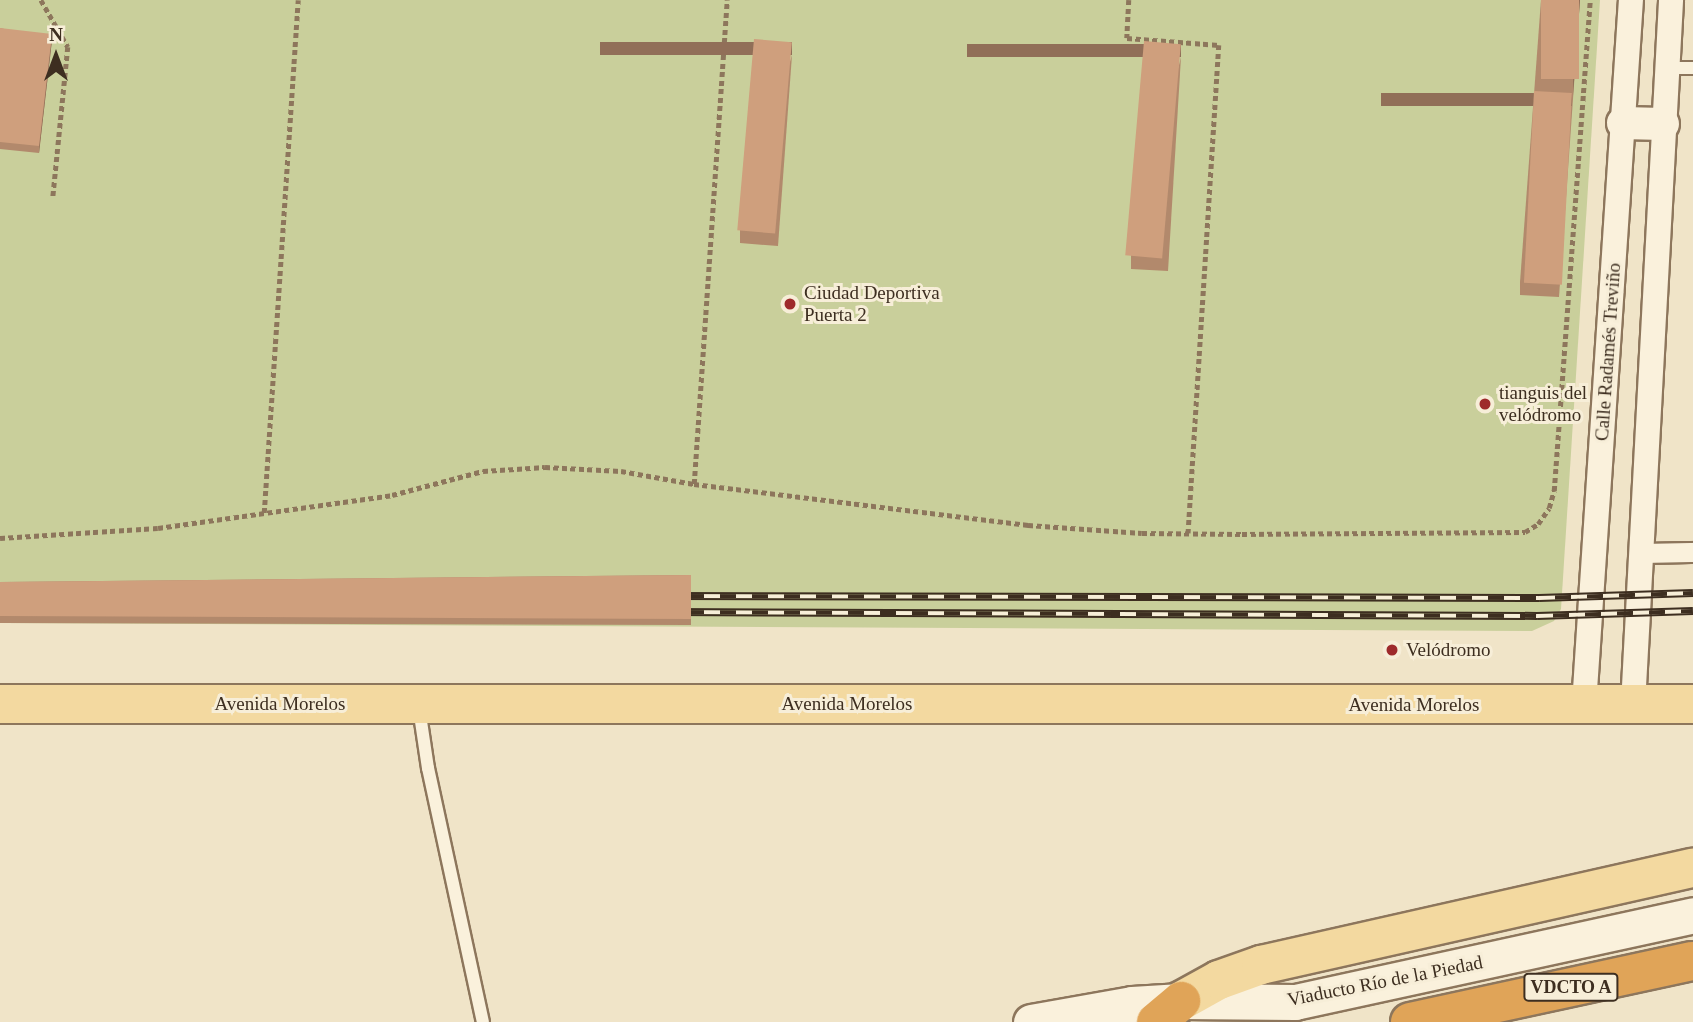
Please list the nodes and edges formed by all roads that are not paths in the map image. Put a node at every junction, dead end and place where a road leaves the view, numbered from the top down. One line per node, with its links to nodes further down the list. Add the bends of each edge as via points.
1 (1631, 0): 5 (street, Calle Radamés Treviño)
2 (1671, 0): 3 (street)
3 (1667, 68): 4 (lane); 6 (street)
4 (1693, 68)
5 (1623, 123): 6 (street); 13 (street, Calle Radamés Treviño)
6 (1663, 124): 8 (street)
7 (1693, 552): 8 (street)
8 (1640, 553): 14 (street)
9 (1693, 678): 14 (main road)
10 (0, 704): 11 (main road, Avenida Morelos)
11 (419, 704): 13 (main road, Avenida Morelos); 19 (lane, via 428,768)
12 (1693, 704): 14 (main road, Avenida Morelos)
13 (1584, 705): 14 (main road, Avenida Morelos)
14 (1633, 705)
15 (1693, 868): 18 (main road, via 1261,965 1219,980)
16 (1693, 915): 18 (main road, Viaducto Río de la Piedad, via 1295,1002)
17 (1693, 961): 21 (highway, VDCTO A)
18 (1169, 1011): 20 (main road, Viaducto Río de la Piedad, via 1132,1004)
19 (483, 1022)
20 (1031, 1022)
21 (1410, 1022)

